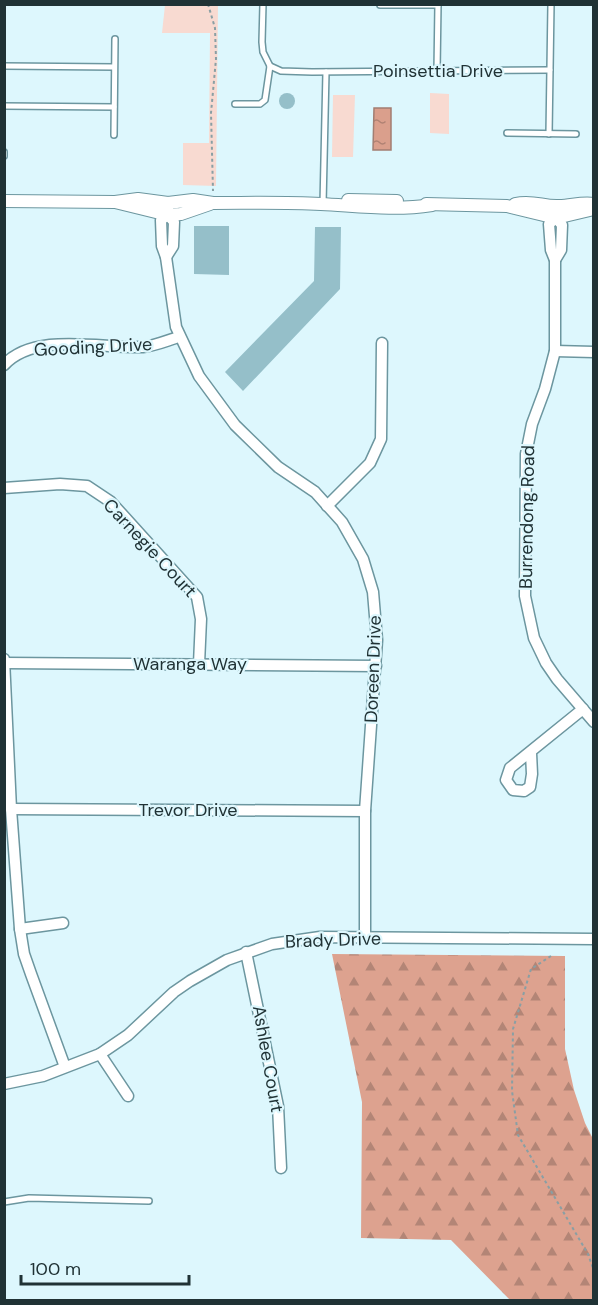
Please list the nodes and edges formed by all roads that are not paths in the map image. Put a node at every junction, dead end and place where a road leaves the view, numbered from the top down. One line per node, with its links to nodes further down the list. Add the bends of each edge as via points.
1 (263, 4): 7 (lane, via 263,52)
2 (551, 4): 9 (lane)
3 (380, 5): 4 (lane)
4 (438, 5): 10 (lane)
5 (115, 39): 8 (lane)
6 (4, 66): 8 (lane)
7 (270, 66): 11 (lane, Poinsettia Drive, via 281,71); 12 (lane, via 263,103)
8 (114, 67): 14 (lane)
9 (550, 70): 10 (lane, Poinsettia Drive); 16 (lane)
10 (437, 71): 11 (lane, Poinsettia Drive)
11 (326, 72): 20 (lane)
12 (235, 104)
13 (4, 106): 14 (lane)
14 (114, 106): 18 (lane)
15 (507, 133): 16 (lane)
16 (549, 134): 17 (lane)
17 (576, 134)
18 (114, 135)
19 (4, 201): 22 (street, via 138,199)
20 (323, 204): 22 (street, via 193,200); 24 (street, via 348,200 507,206 535,202)
21 (594, 204): 24 (street, via 575,203)
22 (168, 209): 25 (street, Doreen Drive, via 174,222 173,246 166,257)
23 (594, 209): 24 (street)
24 (556, 212): 27 (street, Burrendong Road, via 561,225 561,250 555,260)
25 (179, 337): 29 (street, Gooding Drive, via 146,347 42,346); 31 (street, Doreen Drive, via 199,376 235,425 278,467 315,492)
26 (381, 343): 31 (street, via 381,439 370,463)
27 (555, 351): 28 (street); 35 (street, Burrendong Road, via 526,454 525,596 540,651 557,679)
28 (594, 352)
29 (6, 361)
30 (4, 488): 33 (street, Carnegie Court, via 87,486 111,502 198,597)
31 (327, 506): 34 (street, Doreen Drive, via 342,522 363,559 374,592)
32 (5, 661): 33 (street, Waranga Way); 38 (street)
33 (199, 664): 34 (street, Waranga Way)
34 (376, 666): 39 (street, Doreen Drive)
35 (583, 709): 36 (street, Burrendong Road); 37 (street)
36 (594, 722)
37 (531, 753)
38 (11, 809): 39 (street, Trevor Drive); 41 (street)
39 (365, 811): 42 (street, Doreen Drive)
40 (63, 923): 41 (street)
41 (20, 929): 46 (street, via 24,954)
42 (365, 938): 43 (street, Brady Drive); 44 (street, Brady Drive, via 300,938)
43 (594, 939)
44 (246, 952): 45 (street, Brady Drive, via 210,968 174,992 128,1035); 49 (street, Ashlee Court, via 278,1106)
45 (100, 1054): 46 (street, Brady Drive); 48 (street)
46 (65, 1067): 47 (street, Brady Drive, via 30,1080)
47 (4, 1084)
48 (128, 1096)
49 (281, 1168)
50 (149, 1201): 51 (lane, via 30,1198)
51 (4, 1202)

